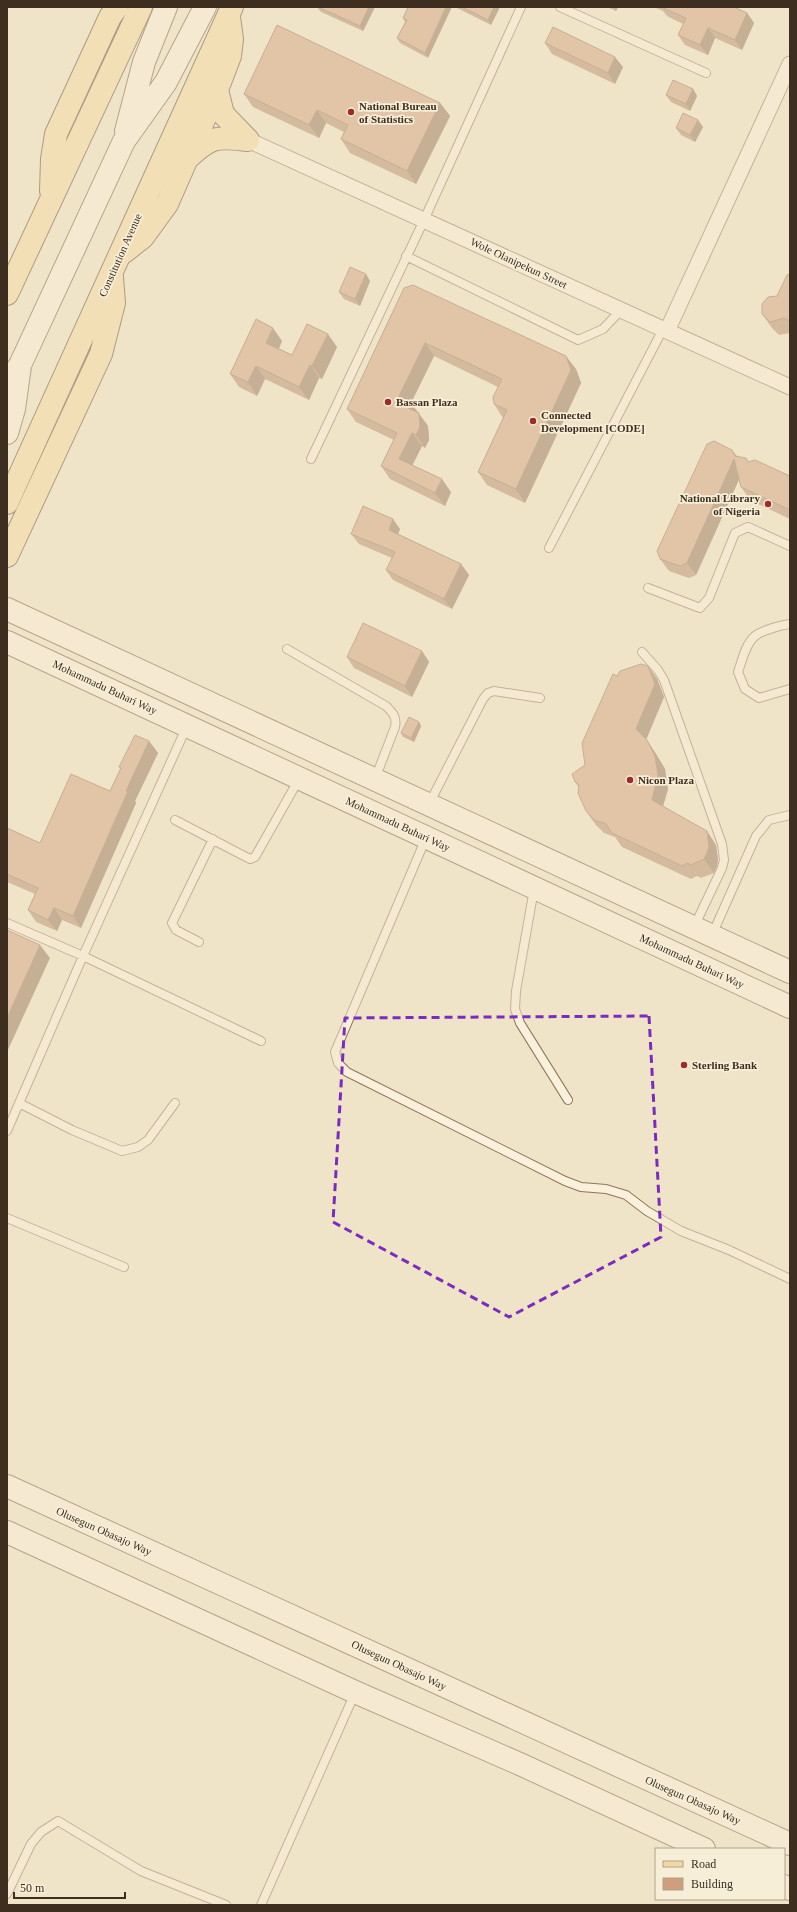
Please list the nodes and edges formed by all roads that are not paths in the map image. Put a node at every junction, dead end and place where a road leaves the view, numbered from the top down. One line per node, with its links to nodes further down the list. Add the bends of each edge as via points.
1 (117, 7): 14 (main road, via 56,134)
2 (141, 7): 14 (main road)
3 (166, 7): 12 (main road, via 144,62)
4 (206, 7): 12 (main road, via 166,82)
5 (521, 7): 15 (lane)
6 (560, 7): 9 (lane)
7 (230, 11): 10 (main road, via 230,56); 19 (main road, Constitution Avenue)
8 (790, 64): 22 (street)
9 (706, 73)
10 (217, 90): 11 (main road, via 222,114); 13 (main road)
11 (248, 140): 13 (main road, via 221,137 211,139); 15 (street, Wole Olanipekun Street)
12 (124, 141): 23 (main road)
13 (186, 160): 19 (main road, via 167,204 156,221)
14 (50, 202): 16 (main road)
15 (424, 220): 17 (lane); 21 (street, Wole Olanipekun Street)
16 (35, 234): 18 (main road); 20 (main road)
17 (406, 256): 21 (lane, via 578,340 603,329); 27 (lane)
18 (7, 257)
19 (116, 264): 28 (main road, Constitution Avenue); 31 (main road, via 114,303 101,354)
20 (7, 294)
21 (621, 310): 22 (street, Wole Olanipekun Street)
22 (664, 330): 25 (street, Wole Olanipekun Street); 30 (lane)
23 (20, 365): 24 (main road); 26 (main road, via 14,409)
24 (7, 382)
25 (790, 387)
26 (7, 434)
27 (311, 459)
28 (7, 503)
29 (790, 546): 32 (lane, via 748,527 735,534 709,598 700,608)
30 (549, 548)
31 (7, 556)
32 (648, 588)
33 (7, 610): 42 (main road)
34 (790, 624): 38 (lane, via 754,636 744,653 738,672 745,689 759,698)
35 (7, 642): 40 (main road, Mohammadu Buhari Way)
36 (287, 649): 42 (lane, via 386,706 394,714 396,727)
37 (642, 652): 52 (lane, via 664,680 722,844 724,860)
38 (790, 689)
39 (540, 698): 43 (lane, via 494,691 488,693)
40 (187, 726): 41 (main road, Mohammadu Buhari Way); 54 (lane)
41 (299, 778): 47 (main road, Mohammadu Buhari Way); 48 (lane, via 255,857 250,859)
42 (374, 780): 43 (main road)
43 (429, 805): 46 (main road)
44 (790, 815): 52 (lane, via 769,820 756,836)
45 (175, 820): 48 (lane)
46 (462, 820): 49 (main road); 52 (main road)
47 (427, 837): 49 (main road, Mohammadu Buhari Way); 64 (lane, via 335,1052 338,1063 347,1072 565,1181 580,1187 606,1189 626,1195 681,1231)
48 (213, 839): 53 (lane, via 172,923 176,930)
49 (448, 848): 50 (main road, Mohammadu Buhari Way)
50 (534, 888): 56 (main road, Mohammadu Buhari Way); 58 (lane, via 515,1009 520,1023)
51 (7, 923): 54 (lane)
52 (703, 932): 55 (main road)
53 (199, 942)
54 (83, 956): 57 (lane); 59 (lane)
55 (790, 972)
56 (790, 1006)
57 (261, 1041)
58 (568, 1100)
59 (19, 1103): 60 (lane, via 72,1130 122,1151 138,1147 148,1140); 61 (lane)
60 (175, 1104)
61 (7, 1131)
62 (7, 1218): 63 (lane)
63 (124, 1267)
64 (790, 1279)
65 (7, 1486): 68 (main road, Olusegun Obasajo Way)
66 (7, 1532): 67 (main road)
67 (355, 1692): 69 (main road); 72 (lane)
68 (790, 1844)
69 (702, 1848)
70 (7, 1894): 71 (lane, via 31,1844 41,1832 58,1821 141,1871)
71 (226, 1905)
72 (261, 1905)

